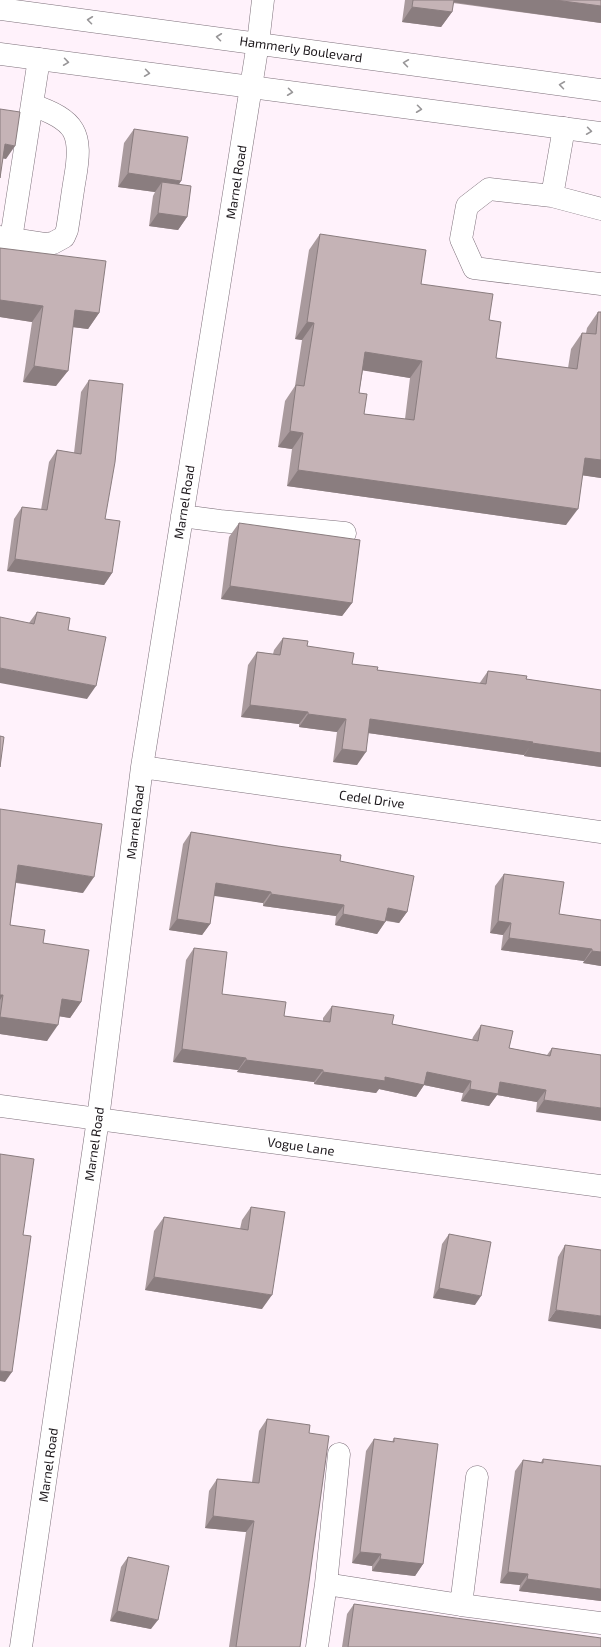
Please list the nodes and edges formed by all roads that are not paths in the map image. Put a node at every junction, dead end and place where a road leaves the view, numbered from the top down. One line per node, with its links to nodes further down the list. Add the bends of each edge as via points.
1 (263, 0): 3 (street, Marnel Road)
2 (0, 9): 3 (street, Hammerly Boulevard, one-way to 2)
3 (258, 42): 6 (street, Marnel Road); 7 (street, Hammerly Boulevard, one-way to 3)
4 (0, 54): 5 (street)
5 (39, 59): 6 (street, one-way to 6); 8 (street)
6 (251, 87): 9 (street, one-way to 9); 15 (street, Marnel Road)
7 (601, 90)
8 (32, 106): 13 (street); 13 (street, via 52,113 65,122 78,141 78,158 64,236 53,243)
9 (564, 128): 10 (street, one-way to 10); 11 (street)
10 (601, 133)
11 (552, 196): 12 (street); 14 (street, via 489,189 467,206 461,239 474,268)
12 (601, 208)
13 (6, 238)
14 (601, 284)
15 (182, 516): 16 (street); 17 (street, Marnel Road)
16 (345, 533)
17 (142, 767): 18 (street, Cedel Drive); 20 (street, Marnel Road)
18 (601, 832)
19 (0, 1106): 20 (street, Vogue Lane)
20 (98, 1119): 21 (street, Vogue Lane); 27 (street, Marnel Road)
21 (601, 1186)
22 (339, 1454): 24 (street)
23 (477, 1477): 25 (street)
24 (326, 1584): 25 (street); 28 (street)
25 (462, 1604): 26 (street)
26 (601, 1623)
27 (21, 1647)
28 (317, 1647)

